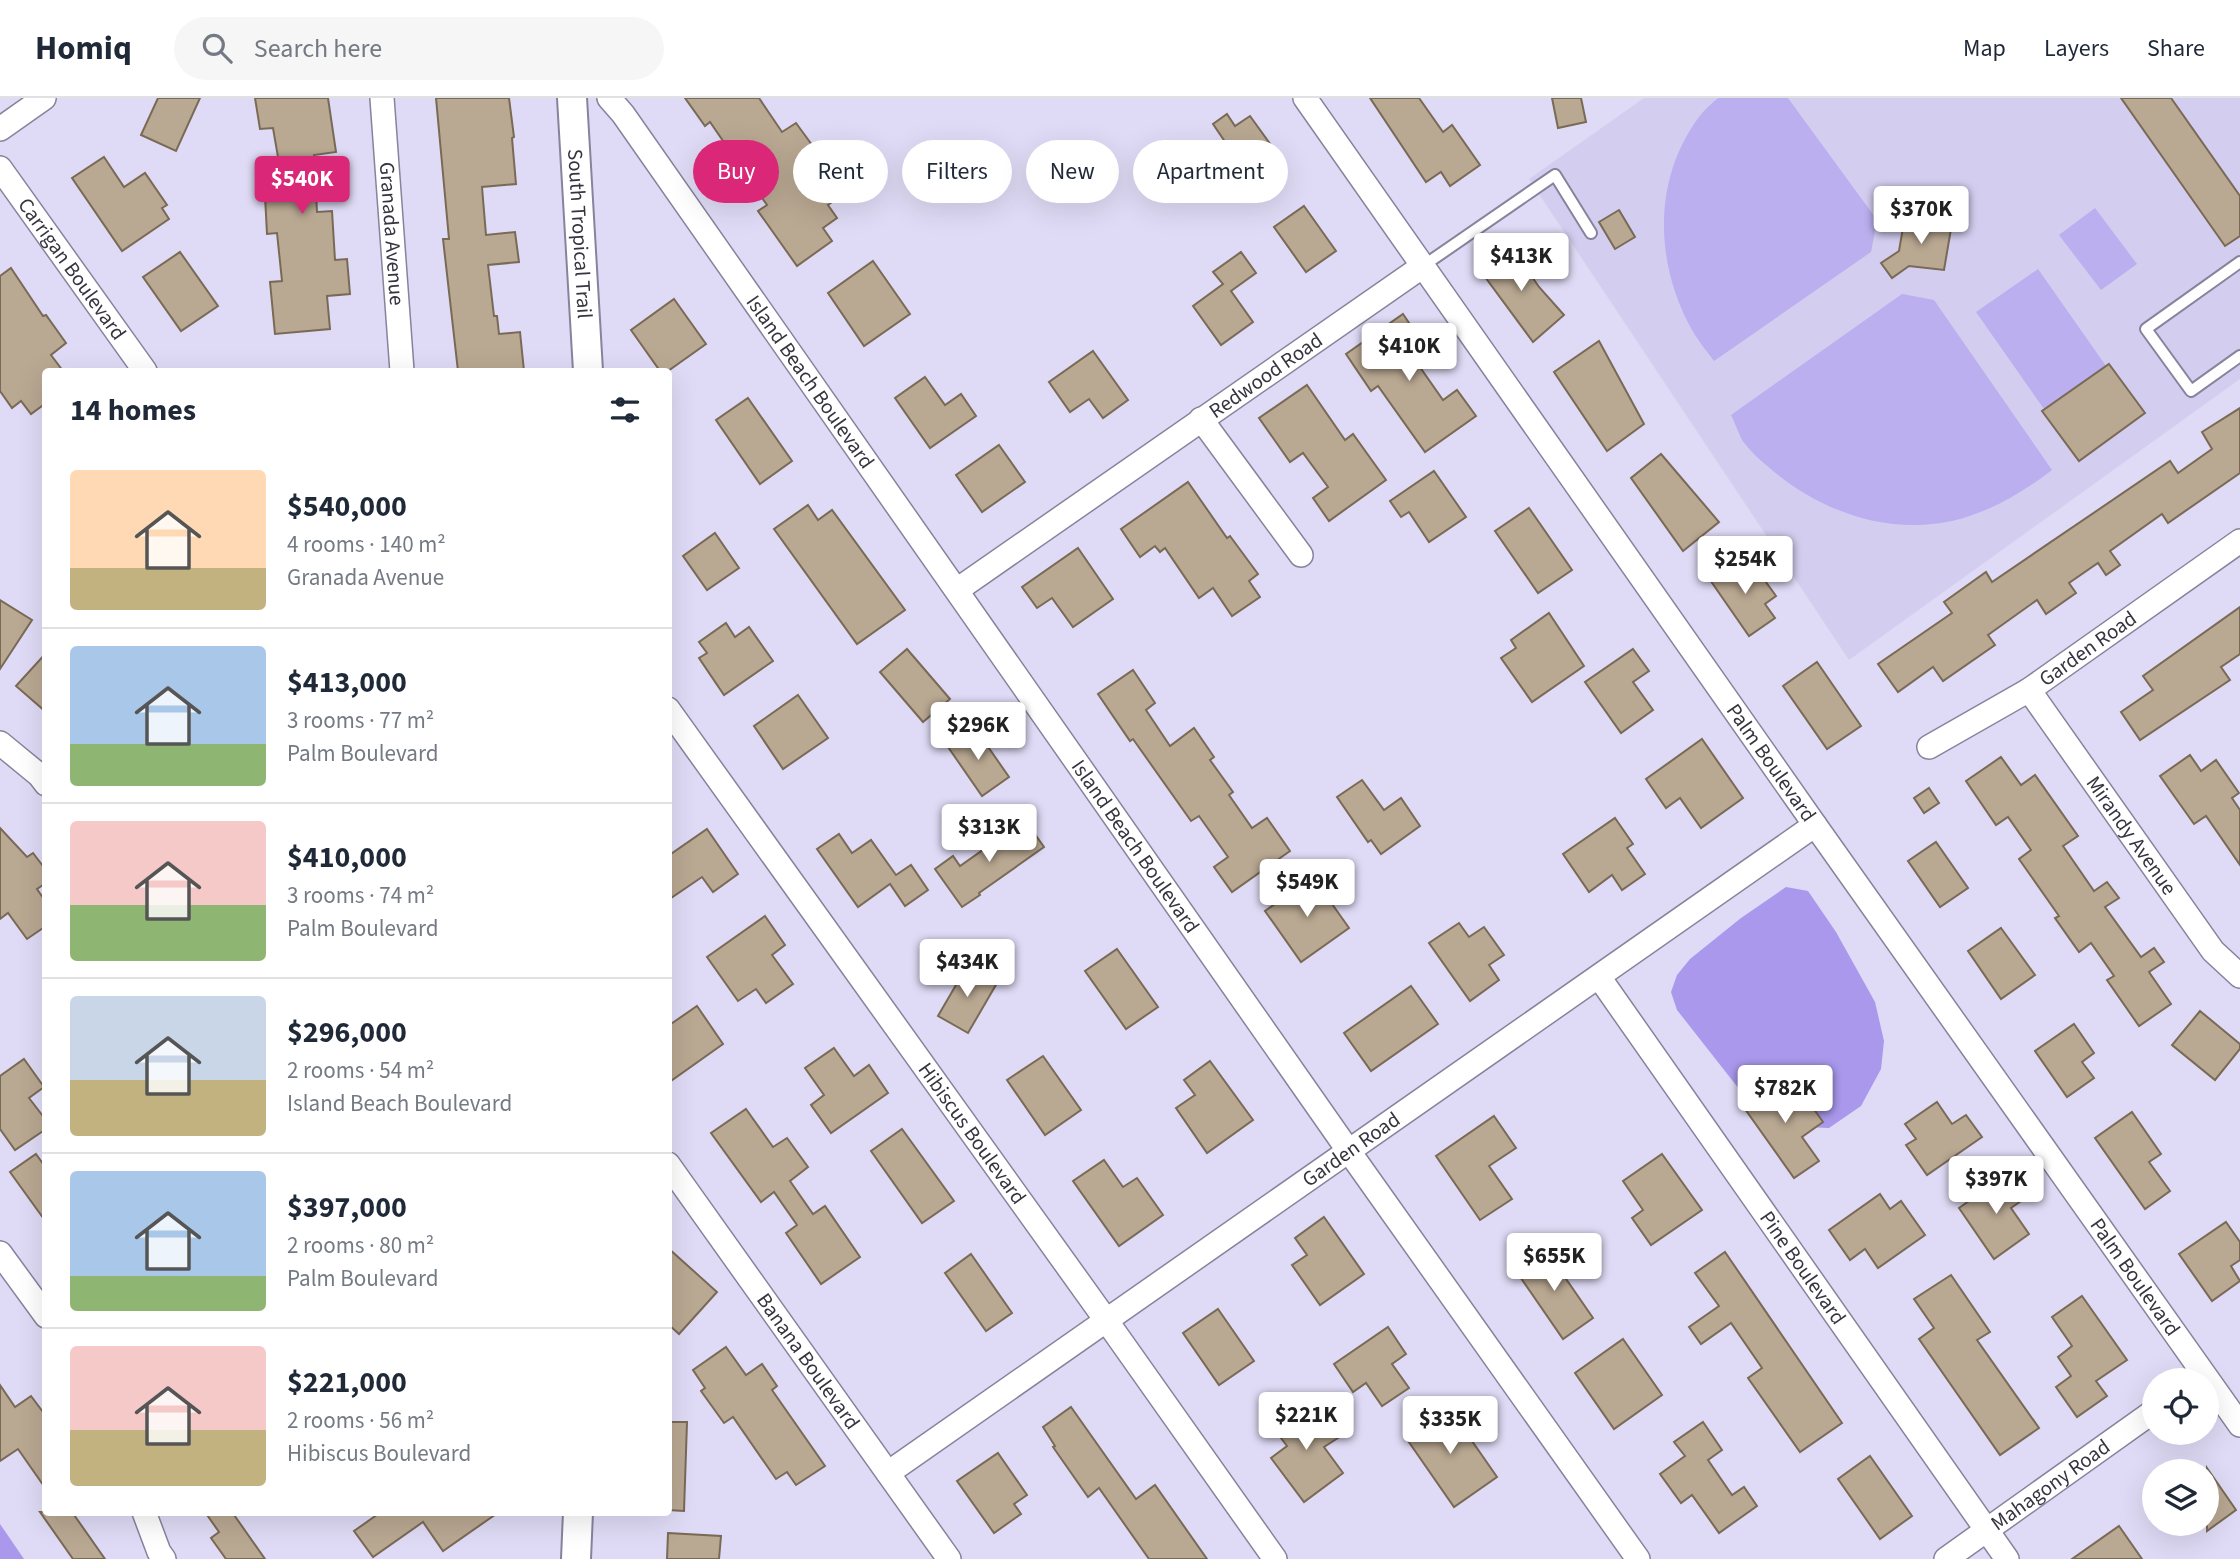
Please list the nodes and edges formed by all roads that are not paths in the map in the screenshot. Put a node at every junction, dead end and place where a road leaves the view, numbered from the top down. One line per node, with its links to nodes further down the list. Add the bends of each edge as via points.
1 (44, 98): 6 (street)
2 (382, 98): 13 (street, Granada Avenue)
3 (572, 98): 14 (street, South Tropical Trail)
4 (609, 98): 18 (street, Island Beach Boulevard)
5 (1305, 98): 10 (street, Palm Boulevard)
6 (0, 130)
7 (0, 168): 12 (street, Carrigan Boulevard)
8 (1591, 233): 10 (lane, Redwood Road, via 1555,176)
9 (2240, 261): 11 (lane, via 2146,329 2191,391)
10 (1423, 266): 15 (street, Redwood Road); 24 (street, Palm Boulevard)
11 (2240, 356)
12 (143, 368)
13 (402, 368)
14 (588, 368)
15 (1201, 419): 17 (street); 18 (street, Redwood Road)
16 (2240, 541): 19 (street, Garden Road)
17 (1301, 555)
18 (957, 590): 27 (street, Island Beach Boulevard)
19 (2029, 690): 22 (street, Garden Road); 25 (street, Mirandy Avenue, via 2213,951)
20 (672, 715): 31 (street, Hibiscus Boulevard)
21 (0, 743): 23 (street)
22 (1929, 747)
23 (42, 779)
24 (1815, 825): 26 (street, Garden Road); 32 (street, Palm Boulevard)
25 (2240, 976)
26 (1599, 977): 27 (street, Garden Road); 39 (street, Pine Boulevard)
27 (1348, 1150): 31 (street, Garden Road); 44 (street, Island Beach Boulevard)
28 (672, 1170): 36 (street, Banana Boulevard)
29 (0, 1253): 30 (street)
30 (42, 1311)
31 (1107, 1320): 36 (street, Garden Road); 43 (street, Hibiscus Boulevard)
32 (2194, 1368)
33 (2219, 1400): 35 (street, Palm Boulevard)
34 (2142, 1420): 39 (street, Mahagony Road)
35 (2240, 1425)
36 (888, 1473): 42 (street, Banana Boulevard)
37 (146, 1516): 40 (street)
38 (578, 1516): 41 (street)
39 (1987, 1530): 45 (street, Mahagony Road); 46 (street, Pine Boulevard)
40 (164, 1559)
41 (576, 1559)
42 (949, 1559)
43 (1275, 1559)
44 (1638, 1559)
45 (1946, 1559)
46 (2007, 1559)

